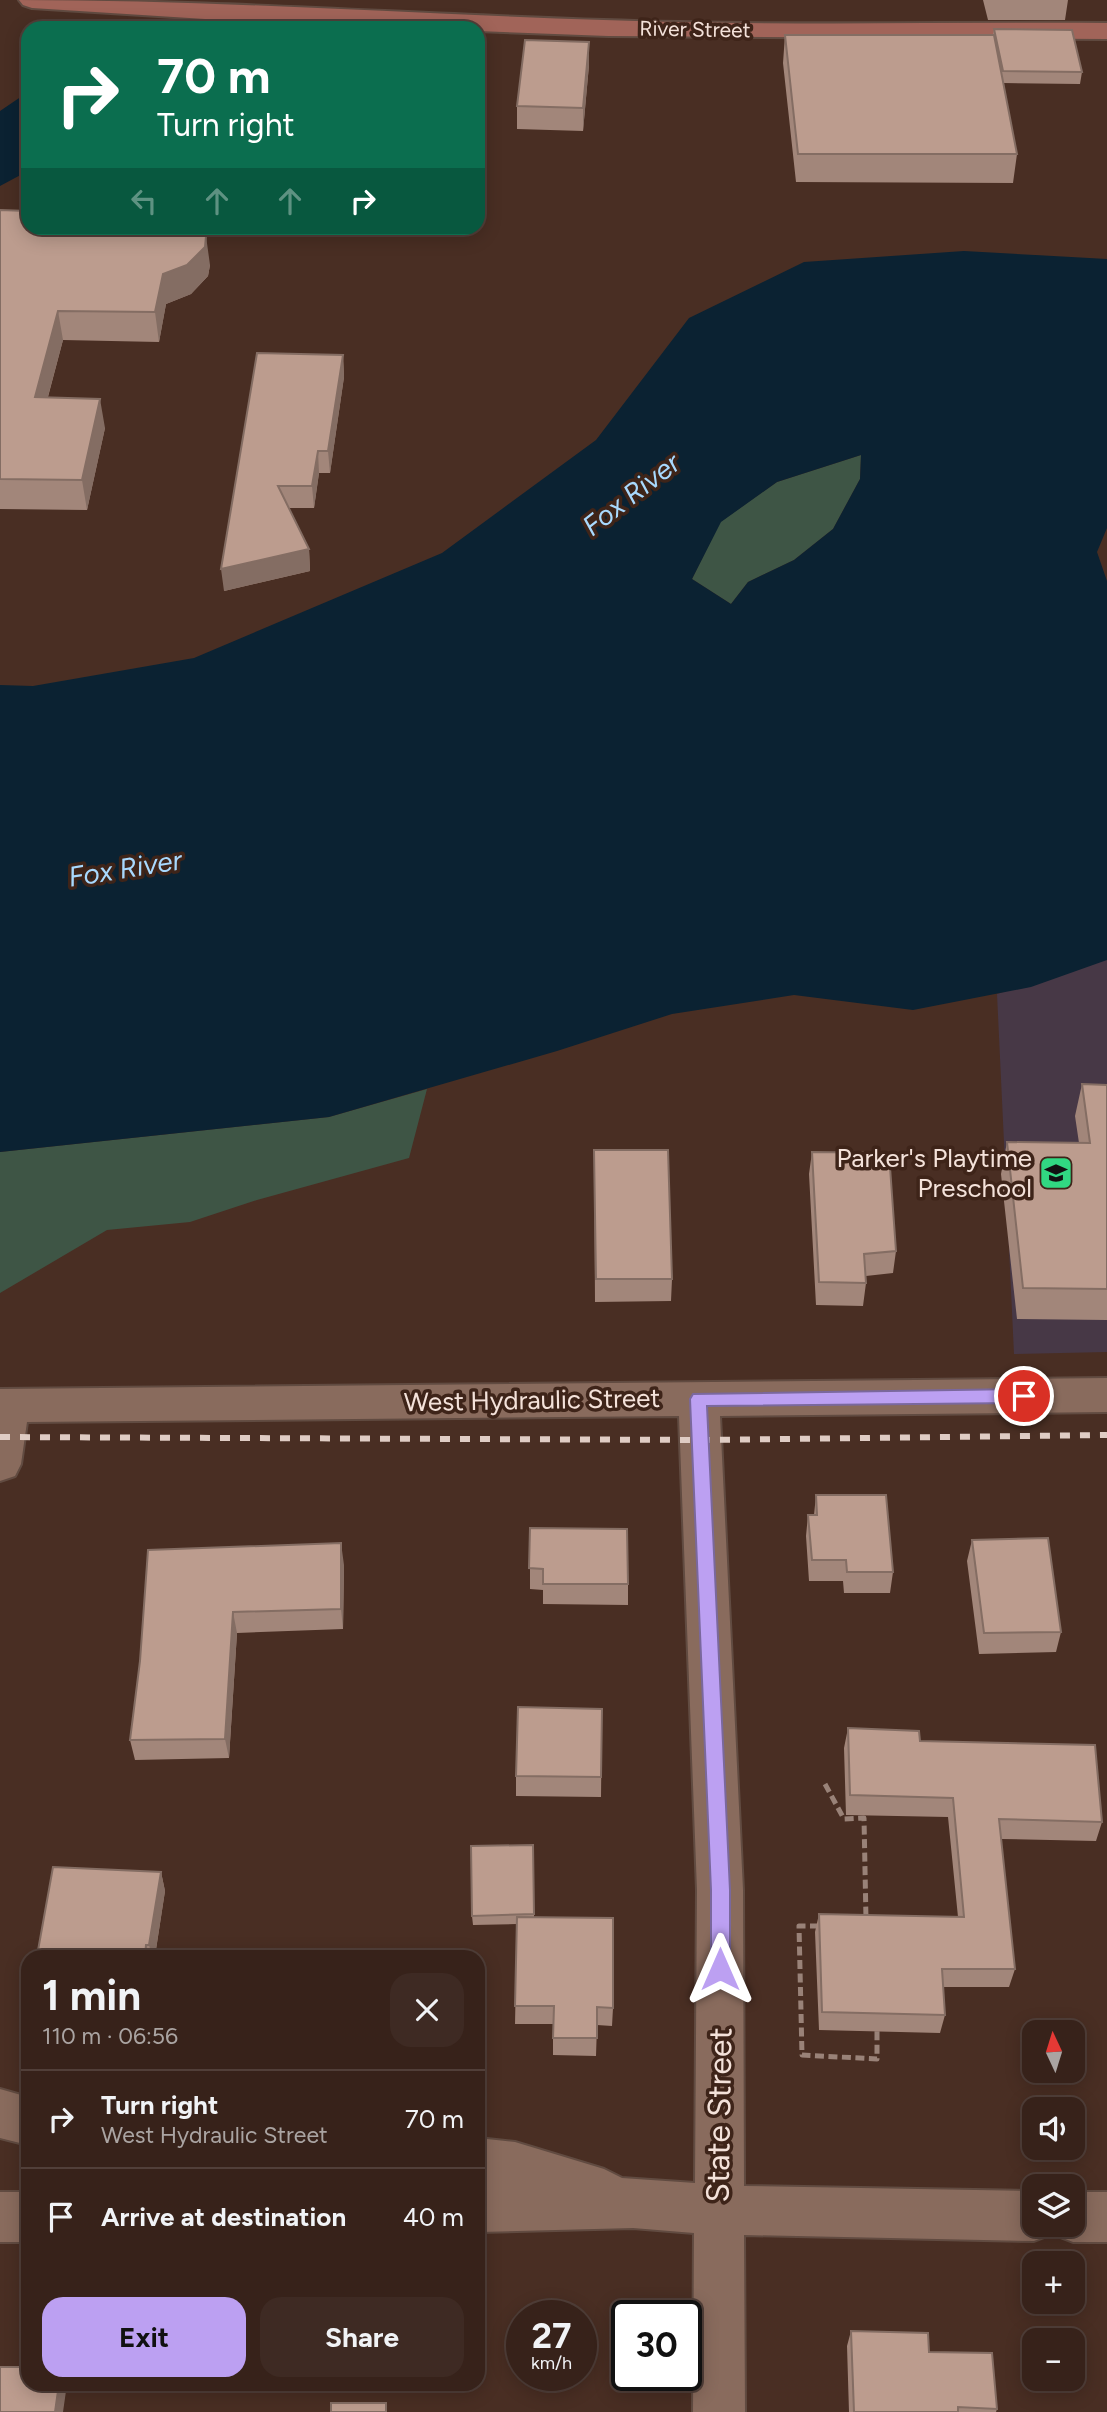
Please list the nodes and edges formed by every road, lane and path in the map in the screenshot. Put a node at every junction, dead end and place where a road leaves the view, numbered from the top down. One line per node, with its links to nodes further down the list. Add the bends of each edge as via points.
1 (34, 0): 2 (street, River Street)
2 (418, 21)
3 (485, 23): 4 (street, River Street, via 634,29)
4 (1107, 31)
5 (1107, 1395): 6 (street, West Hydraulic Street)
6 (699, 1399): 7 (street, West Hydraulic Street); 18 (street, State Street, via 720,1890)
7 (4, 1406): 8 (street)
8 (0, 1464)
9 (825, 1784): 11 (path, via 844,1818 864,1818)
10 (826, 1926): 12 (path, via 799,1926 802,2054 877,2059)
11 (866, 1927)
12 (877, 2031)
13 (0, 2113): 14 (street)
14 (21, 2120)
15 (485, 2163): 16 (street, via 515,2166)
16 (633, 2203): 17 (street); 18 (street)
17 (485, 2207)
18 (718, 2210): 19 (street); 24 (street, State Street)
19 (1022, 2216)
20 (0, 2217): 21 (street)
21 (21, 2217)
22 (1085, 2217): 23 (street)
23 (1107, 2217)
24 (719, 2412)

